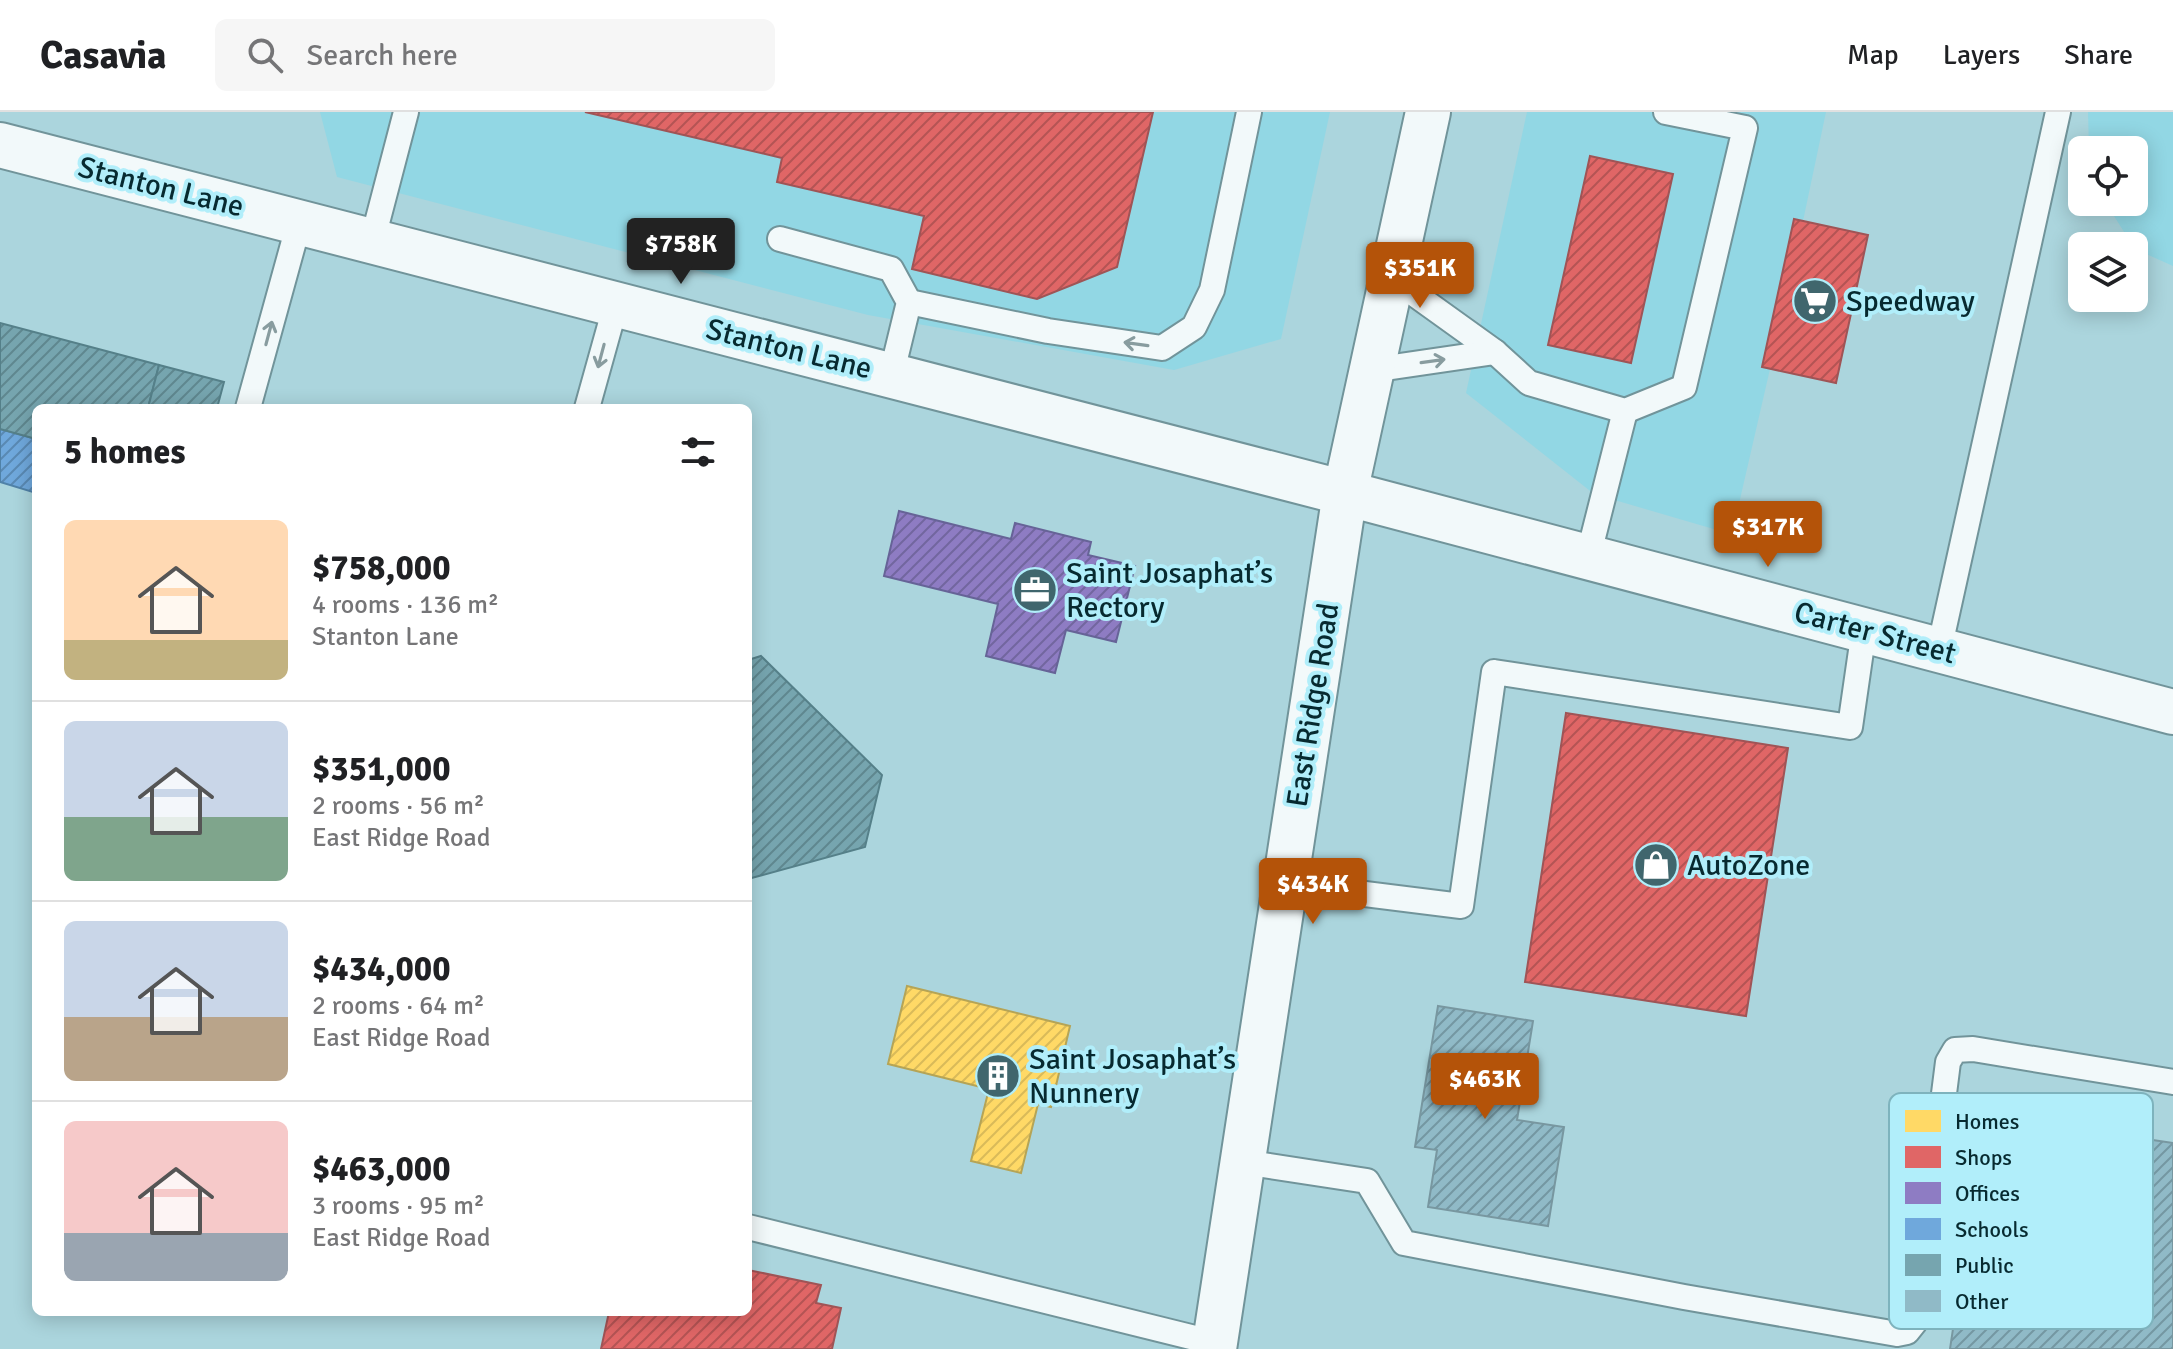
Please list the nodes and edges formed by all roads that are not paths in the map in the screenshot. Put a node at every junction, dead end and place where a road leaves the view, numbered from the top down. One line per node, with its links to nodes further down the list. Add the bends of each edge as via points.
1 (406, 112): 9 (lane)
2 (1249, 112): 11 (lane, one-way to 11, via 1212,290 1194,327 1162,348)
3 (1428, 112): 10 (main road, East Ridge Road)
4 (1666, 112): 18 (lane, via 1745,128 1684,387)
5 (2058, 112): 22 (lane)
6 (0, 145): 7 (main road, Stanton Lane)
7 (299, 223): 9 (main road, Stanton Lane); 16 (lane, one-way to 7)
8 (780, 239): 11 (lane, via 891,269)
9 (372, 242): 12 (main road, Stanton Lane)
10 (1392, 278): 13 (lane); 14 (main road, East Ridge Road)
11 (909, 302): 15 (lane)
12 (616, 304): 15 (main road, Stanton Lane); 17 (lane, one-way to 17)
13 (1495, 352): 14 (lane, one-way to 13); 18 (lane, via 1529,383)
14 (1372, 370): 19 (main road, East Ridge Road)
15 (891, 376): 19 (main road, Stanton Lane)
16 (249, 404)
17 (588, 404)
18 (1625, 411): 20 (lane)
19 (1345, 493): 20 (main road, Carter Street); 24 (main road, East Ridge Road)
20 (1588, 557): 21 (main road, Carter Street)
21 (1864, 630): 22 (main road, Carter Street); 24 (lane, via 1850,727 1494,672 1461,906)
22 (1939, 650): 23 (main road, Carter Street)
23 (2173, 712)
24 (1285, 884): 27 (main road, East Ridge Road)
25 (2173, 1082): 26 (lane, via 1973,1049 1955,1050)
26 (1944, 1093)
27 (1243, 1162): 29 (lane, via 1367,1181 1404,1243 1897,1334); 30 (main road, East Ridge Road)
28 (752, 1228): 30 (lane)
29 (1909, 1329)
30 (1214, 1346)

